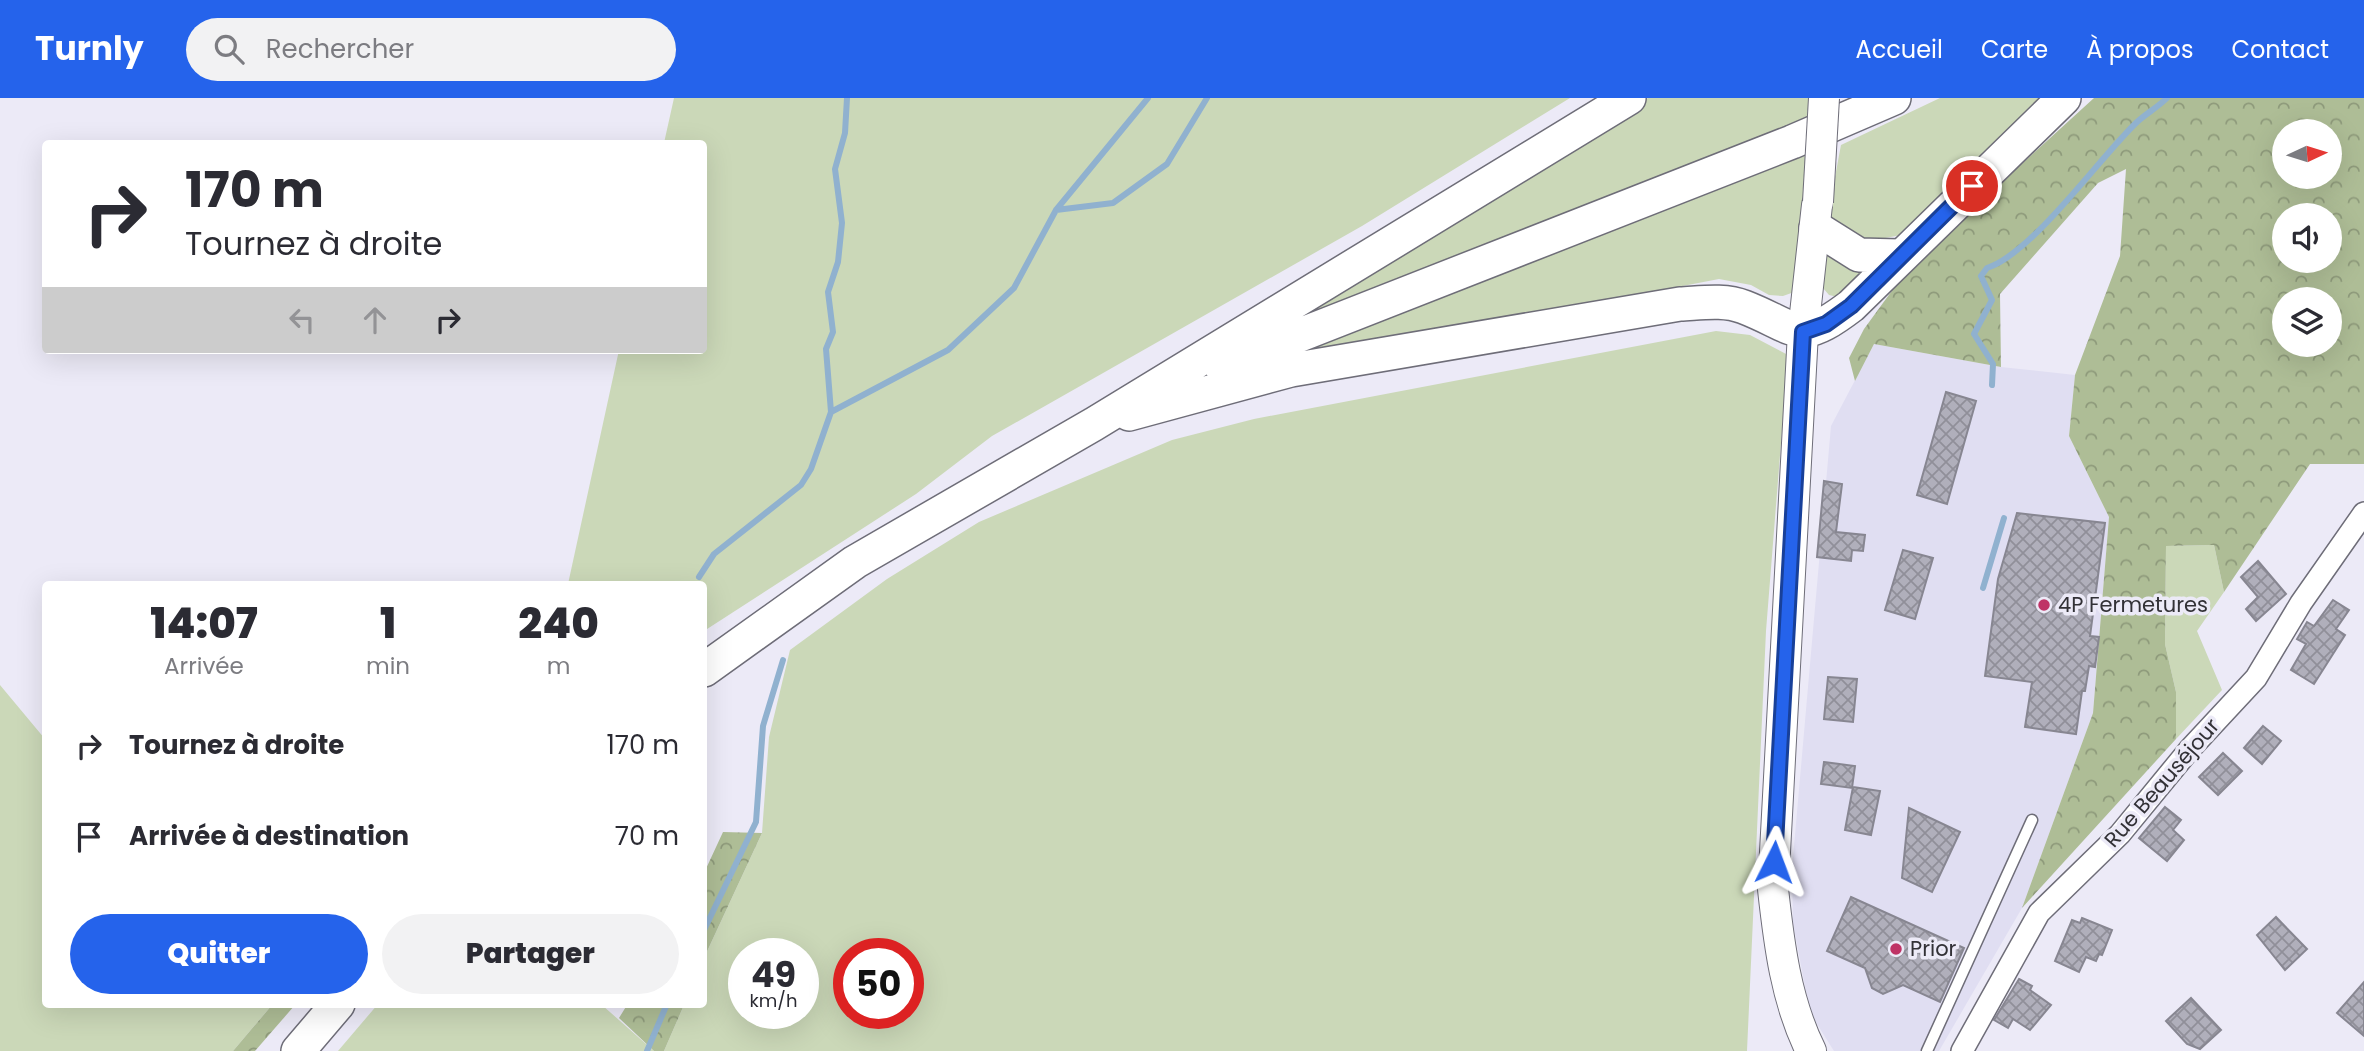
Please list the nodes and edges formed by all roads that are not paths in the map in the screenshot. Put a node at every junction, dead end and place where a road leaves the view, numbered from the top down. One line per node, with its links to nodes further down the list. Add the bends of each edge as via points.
1 (1629, 98): 8 (main road)
2 (1824, 98): 5 (main road, bridge)
3 (1894, 98): 8 (main road, via 1263,347)
4 (2064, 98): 6 (main road)
5 (1817, 215): 6 (main road, via 1859,255); 7 (main road)
6 (1899, 256): 7 (main road, via 1851,306 1826,324)
7 (1803, 332): 8 (main road, via 1723,302 1680,304 1291,370); 14 (main road, via 1773,890 1780,956 1801,1032)
8 (1094, 424): 10 (main road, via 855,562)
9 (2364, 513): 16 (street, Rue Beauséjour, via 2256,678 2120,834 2039,913)
10 (707, 668)
11 (2032, 820): 15 (lane)
12 (335, 1008): 13 (main road)
13 (298, 1051)
14 (1811, 1051)
15 (1927, 1051)
16 (1962, 1051)

